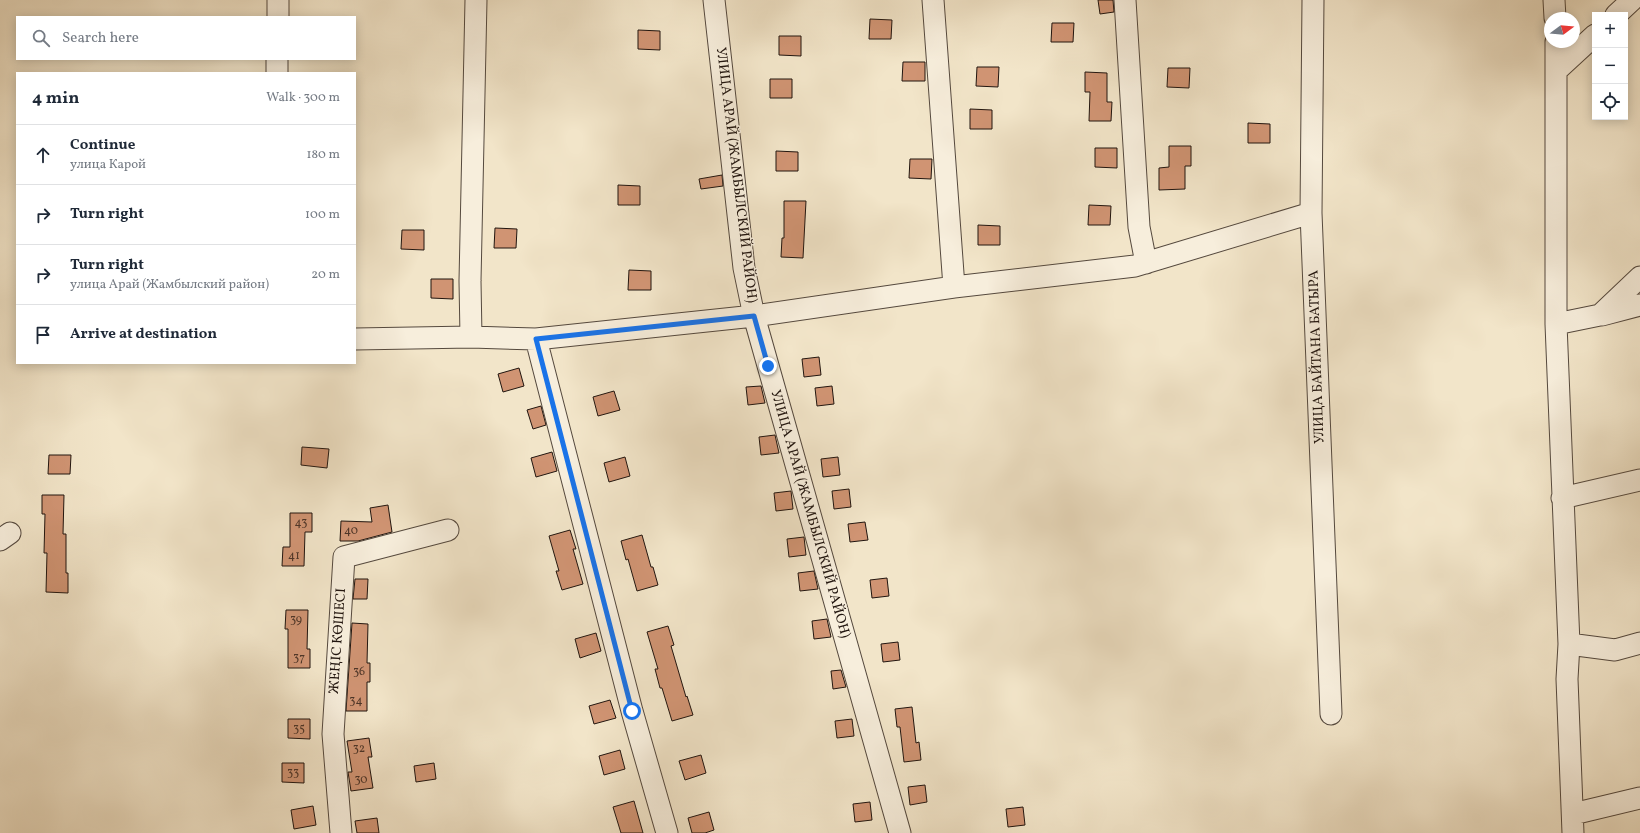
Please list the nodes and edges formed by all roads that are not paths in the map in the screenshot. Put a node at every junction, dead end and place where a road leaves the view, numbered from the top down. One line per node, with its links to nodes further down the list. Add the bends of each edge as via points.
1 (278, 0): 11 (street)
2 (476, 0): 25 (street)
3 (714, 0): 23 (street, УЛИЦА АРАЙ (ЖАМБЫЛСКИЙ РАЙОН), via 744,268)
4 (933, 0): 20 (street)
5 (1125, 0): 18 (street, via 1139,227)
6 (1313, 0): 17 (street, УЛИЦА БАЙТАНА БАТЫРА)
7 (1554, 0): 9 (street)
8 (1632, 0): 10 (street)
9 (1555, 12)
10 (1619, 12)
11 (278, 16)
12 (1592, 38): 15 (street)
13 (1556, 48): 15 (street)
14 (277, 60): 16 (street)
15 (1557, 70): 24 (street)
16 (277, 72)
17 (1311, 213): 18 (street); 33 (street, УЛИЦА БАЙТАНА БАТЫРА)
18 (1146, 263): 20 (street)
19 (1640, 277): 22 (street)
20 (954, 287): 23 (street)
21 (1640, 305): 22 (street)
22 (1600, 315): 24 (street)
23 (754, 316): 27 (street); 38 (street, УЛИЦА АРАЙ (ЖАМБЫЛСКИЙ РАЙОН))
24 (1556, 324): 29 (street)
25 (471, 337): 26 (street); 27 (street)
26 (356, 339)
27 (536, 339): 37 (street, via 632,711)
28 (1640, 480): 29 (street)
29 (1562, 498): 32 (street)
30 (448, 530): 36 (street, ЖЕҢІС КӨШЕСІ, via 344,557 333,734)
31 (1640, 643): 32 (street, via 1615,650)
32 (1569, 644): 35 (street, via 1567,678)
33 (1331, 714)
34 (1640, 798): 35 (street)
35 (1573, 824)
36 (341, 833)
37 (667, 833)
38 (900, 833)

